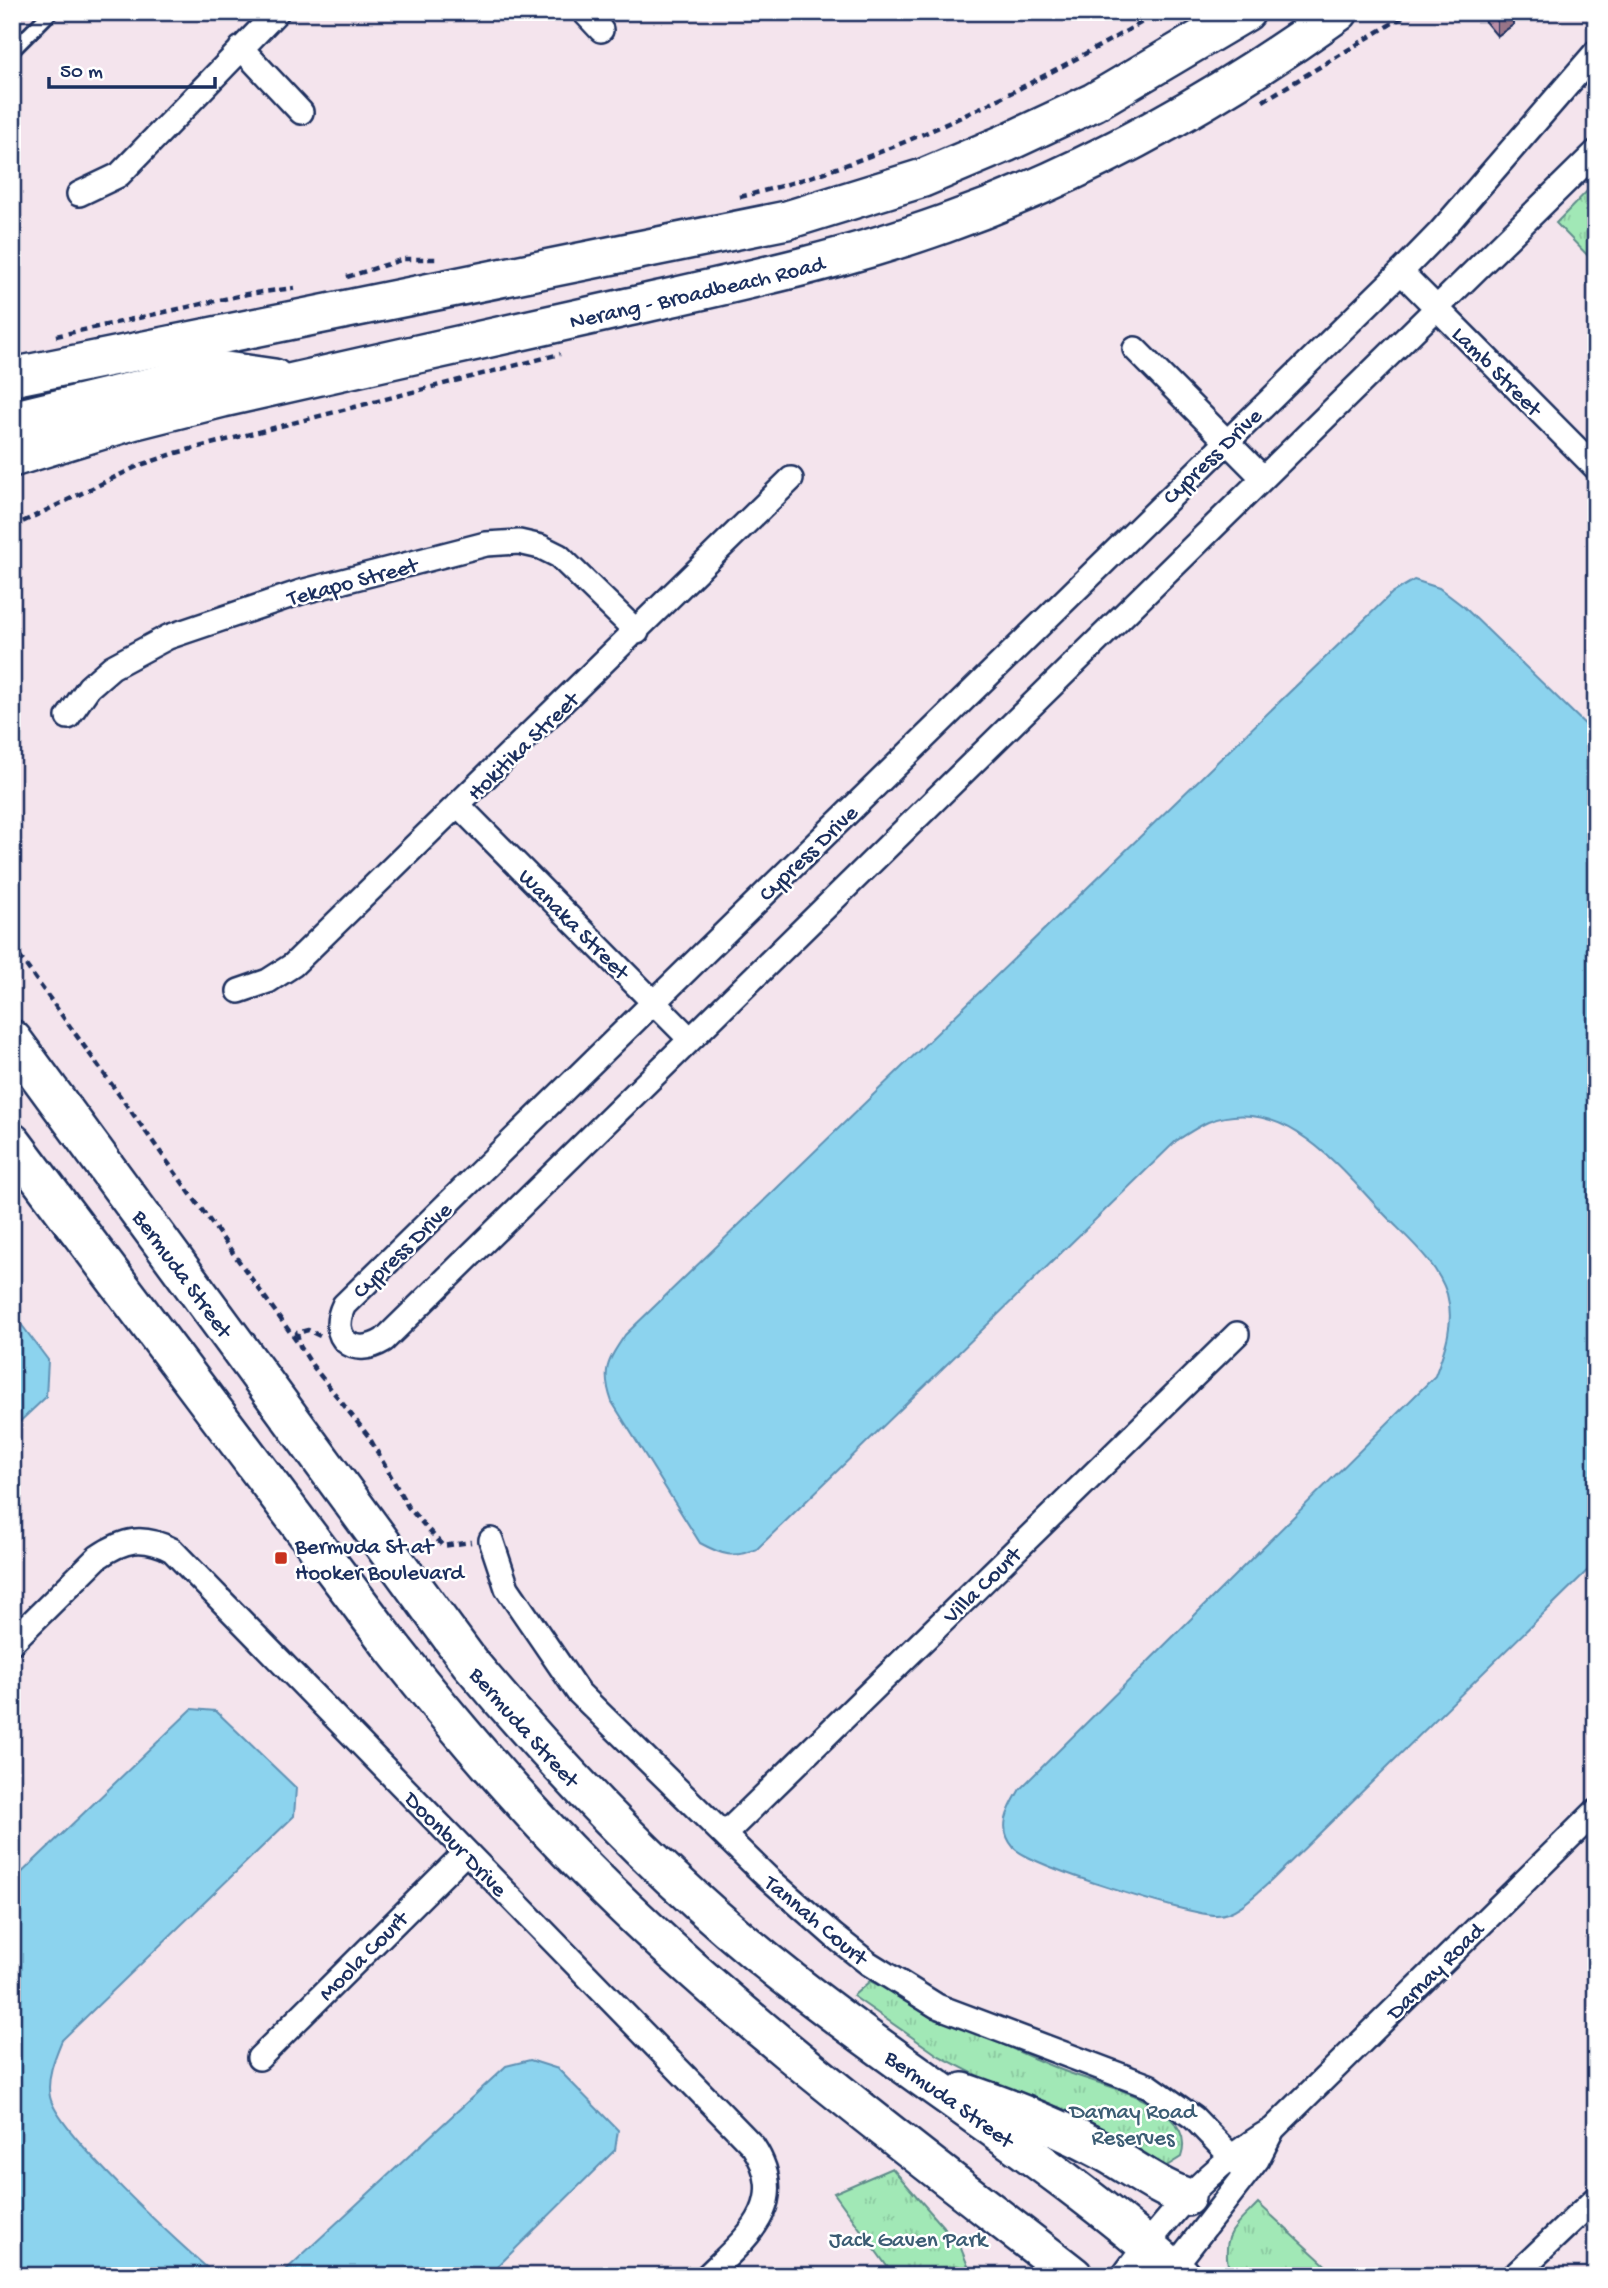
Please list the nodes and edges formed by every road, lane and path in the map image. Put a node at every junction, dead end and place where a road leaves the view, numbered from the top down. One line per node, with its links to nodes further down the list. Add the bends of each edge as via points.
1 (51, 12): 9 (lane)
2 (277, 12): 8 (street)
3 (584, 12): 7 (street)
4 (1160, 12): 14 (path, via 979,110 875,156)
5 (1246, 12): 22 (main road, via 1106,95 1006,143 923,178 787,220)
6 (1339, 12): 23 (main road, Nerang - Broadbeach Road, via 1178,116 1051,179 946,224 750,282)
7 (601, 30)
8 (241, 48): 11 (street); 13 (street, via 119,175)
9 (12, 51)
10 (1596, 52): 16 (street, Cypress Drive)
11 (300, 111)
12 (1596, 152): 19 (street)
13 (79, 194)
14 (733, 199)
15 (440, 259): 17 (path, via 404,259)
16 (1401, 272): 19 (street, Lamb Street); 25 (street, Cypress Drive)
17 (337, 281)
18 (304, 287): 20 (path, via 247,293)
19 (1438, 310): 27 (street, Lamb Street); 28 (street)
20 (43, 340)
21 (1135, 349): 25 (street)
22 (12, 377)
23 (298, 381): 24 (main road, via 219,370); 26 (main road, Nerang - Broadbeach Road, via 132,421)
24 (12, 420)
25 (1225, 441): 28 (street); 35 (street, Cypress Drive)
26 (12, 457)
27 (1596, 468)
28 (1263, 478): 37 (street)
29 (791, 479): 30 (street, Hokitika Street)
30 (637, 632): 31 (street, Tekapo Street, via 559,556 519,542 486,544 301,592 168,637 112,667 89,687); 32 (street, Hokitika Street)
31 (68, 717)
32 (459, 806): 34 (street, Hokitika Street, via 293,965 268,981); 35 (street, Wanaka Street)
33 (12, 946): 41 (path)
34 (239, 991)
35 (653, 1002): 37 (street, Wanaka Street); 40 (street, Cypress Drive, via 344,1305 338,1318 339,1333)
36 (12, 1039): 48 (main road, Bermuda Street, via 384,1548 520,1722 615,1823 708,1910 797,1986)
37 (691, 1039): 40 (street, via 384,1340 360,1348)
38 (12, 1142): 54 (main road, via 392,1647 548,1831 701,1977)
39 (1237, 1334): 45 (street, Villa Court)
40 (347, 1343): 41 (path, via 308,1330 298,1333)
41 (300, 1346): 42 (path, via 369,1437 408,1507 443,1546)
42 (491, 1539): 45 (street, Tannah Court, via 507,1588 578,1692)
43 (12, 1642): 46 (street, Doonbur Drive, via 98,1558 130,1540 145,1539 172,1550)
44 (1596, 1811): 49 (street, Darnay Road)
45 (725, 1834): 50 (street, Tannah Court, via 835,1936 900,1984 948,2010 1149,2086 1194,2118)
46 (466, 1852): 47 (street, Moola Court); 56 (street, Doonbur Drive, via 753,2146 769,2187 762,2214)
47 (259, 2058)
48 (926, 2079): 52 (main road, via 1020,2112); 55 (main road, Bermuda Street)
49 (1273, 2129): 50 (street, Darnay Road); 51 (street, Darnay Road)
50 (1230, 2155): 51 (street, Tannah Court); 52 (street, Darnay Road)
51 (1247, 2173): 55 (street, Darnay Road)
52 (1185, 2197): 55 (street, Darnay Road)
53 (1596, 2198): 59 (street)
54 (1037, 2262): 57 (main road)
55 (1167, 2266): 58 (street, Darnay Road)
56 (707, 2276)
57 (1074, 2276)
58 (1123, 2276)
59 (1514, 2276)

